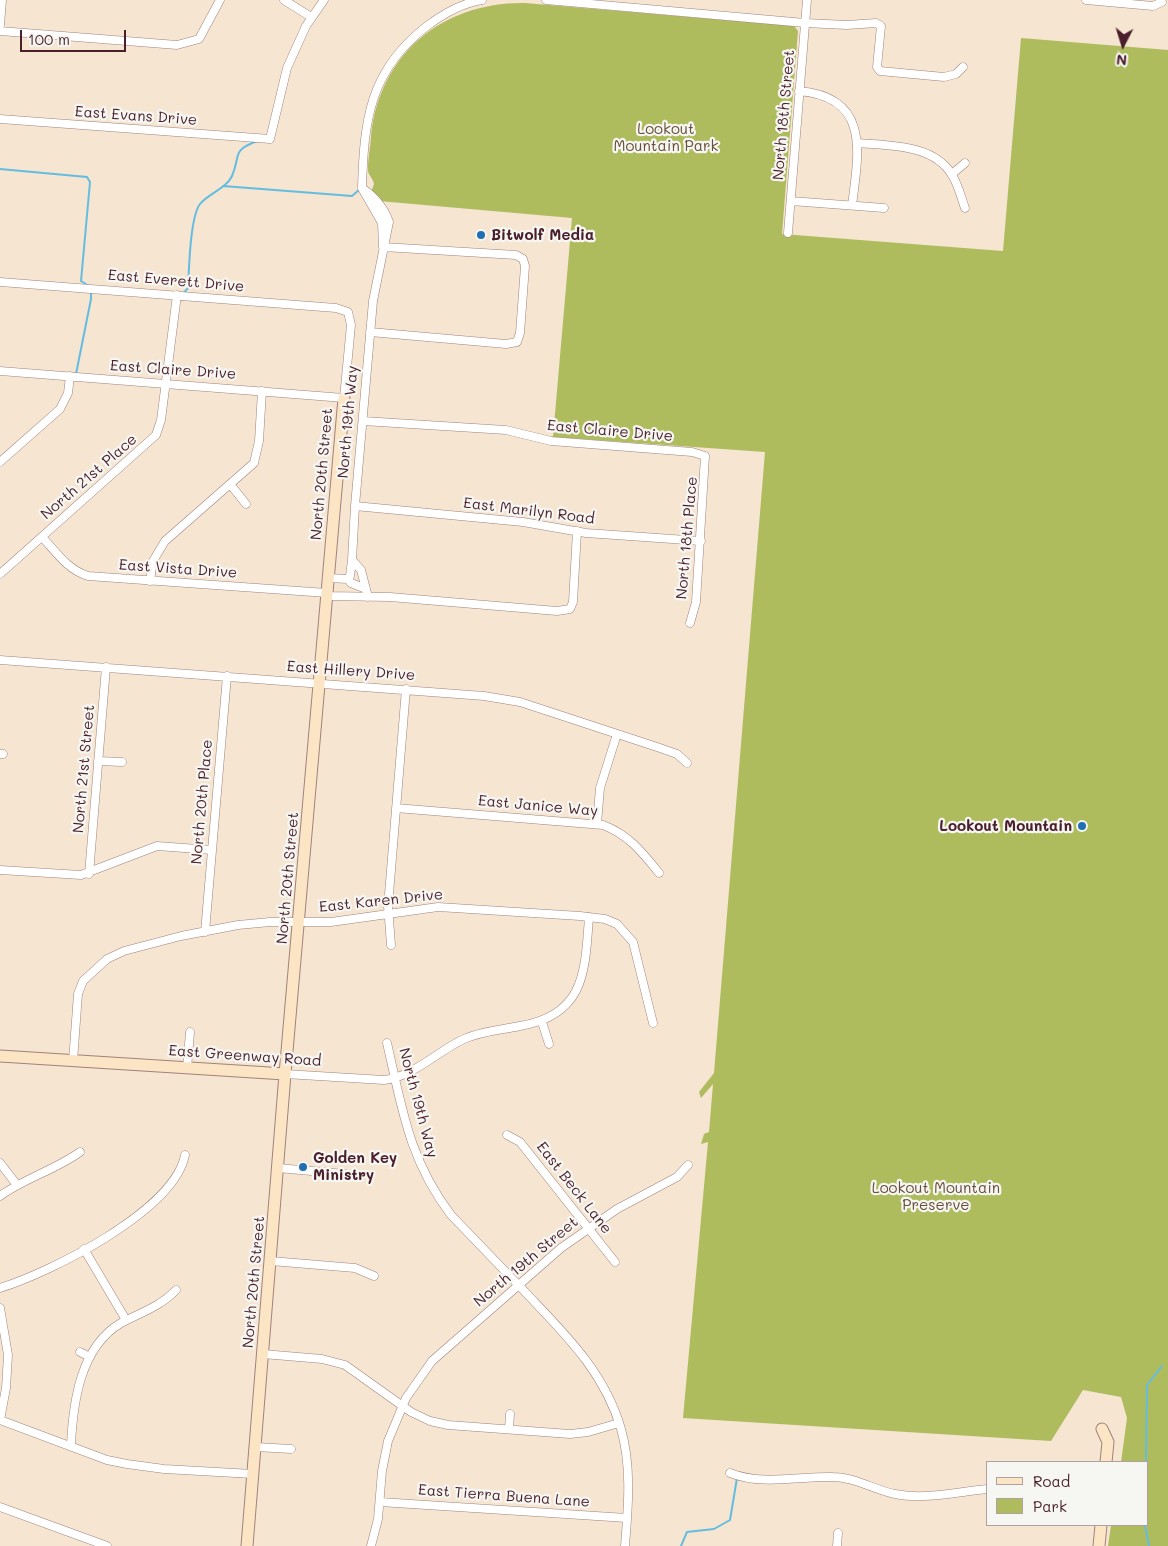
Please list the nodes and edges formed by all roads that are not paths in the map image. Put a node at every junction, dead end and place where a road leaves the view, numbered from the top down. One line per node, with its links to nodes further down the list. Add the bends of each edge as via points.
1 (2, 0): 13 (street)
2 (220, 0): 14 (street, via 199,39 177,45)
3 (284, 0): 11 (street)
4 (324, 0): 11 (street)
5 (478, 0): 26 (street, North 19th Way, via 437,18 417,34 401,48 377,84 366,130 362,188 386,213 388,232)
6 (546, 0): 12 (street)
7 (807, 0): 12 (street, North 18th Street)
8 (1086, 0): 9 (street)
9 (1110, 1): 10 (street, via 1153,6)
10 (1162, 2)
11 (311, 17): 17 (street, East Evans Drive, via 287,68 270,138)
12 (805, 23): 15 (street, via 876,23 881,26 877,67 880,70 944,78 956,74); 16 (street, North 18th Street)
13 (0, 25)
14 (0, 31)
15 (963, 67)
16 (799, 91): 18 (street, via 834,99 849,117); 21 (street, North 18th Street)
17 (0, 119)
18 (858, 143): 20 (street, via 912,149 928,155); 22 (street)
19 (965, 162): 20 (street)
20 (952, 174): 24 (street)
21 (790, 201): 22 (street); 25 (street, North 18th Street)
22 (852, 205): 23 (street)
23 (884, 208)
24 (965, 208)
25 (788, 233)
26 (383, 247): 30 (street, North 19th Way); 30 (street, via 516,255 523,259 517,342 506,344)
27 (0, 282): 28 (street, East Everett Drive)
28 (177, 295): 29 (street, East Everett Drive, via 336,308); 33 (street, North 21st Place)
29 (348, 312): 35 (street, North 20th Street, via 351,325)
30 (370, 332): 36 (street, North 19th Way)
31 (0, 371): 32 (street, East Claire Drive)
32 (70, 376): 33 (street, East Claire Drive); 38 (street, via 68,393 60,410)
33 (166, 384): 34 (street, East Claire Drive); 43 (street, North 21st Place, via 161,420 152,439)
34 (262, 391): 35 (street, East Claire Drive); 39 (street, via 259,441 254,463)
35 (344, 398): 47 (street, North 20th Street)
36 (364, 421): 37 (street, East Claire Drive, via 506,430 551,441 692,452); 41 (street, North 19th Way)
37 (705, 456): 44 (street, North 18th Place)
38 (0, 462)
39 (230, 484): 40 (street); 49 (street, via 159,548)
40 (246, 504)
41 (355, 506): 42 (street, East Marilyn Road, via 523,522); 45 (street, North 19th Way)
42 (577, 531): 44 (street, East Marilyn Road); 51 (street, East Vista Drive, via 570,609 557,611)
43 (42, 536): 46 (street, North 21st Place); 49 (street, East Vista Drive, via 78,573 98,578)
44 (700, 541): 54 (street, North 18th Place, via 696,602)
45 (352, 560): 48 (street); 51 (street, via 361,570)
46 (0, 574)
47 (328, 578): 48 (street); 52 (street, North 20th Street)
48 (348, 579): 50 (street, East Vista Drive)
49 (150, 581): 52 (street, East Vista Drive)
50 (354, 585): 51 (street, East Vista Drive); 53 (street)
51 (367, 593): 53 (street, East Vista Drive)
52 (326, 595): 53 (street, East Vista Drive); 58 (street, North 20th Street)
53 (351, 598)
54 (690, 623)
55 (0, 660): 56 (street, East Hillery Drive)
56 (106, 667): 57 (street, East Hillery Drive); 61 (street, North 21st Street)
57 (227, 676): 58 (street, East Hillery Drive); 66 (street, North 20th Place)
58 (320, 682): 59 (street, East Hillery Drive); 72 (street, North 20th Street)
59 (406, 689): 60 (street, East Hillery Drive, via 513,700); 64 (street)
60 (617, 734): 63 (street, East Hillery Drive, via 677,754); 65 (street, via 600,788)
61 (98, 761): 62 (street); 69 (street, North 21st Street)
62 (122, 762)
63 (688, 763)
64 (396, 808): 65 (street, East Janice Way); 70 (street)
65 (597, 824): 68 (street, East Janice Way, via 633,841)
66 (212, 850): 69 (street, via 157,846); 73 (street, North 20th Place)
67 (0, 870): 69 (street, via 74,876)
68 (660, 873)
69 (89, 874)
70 (388, 915): 71 (street, East Karen Drive, via 438,907); 72 (street, East Karen Drive, via 331,922); 74 (street)
71 (589, 917): 75 (street, via 580,987 567,1005); 76 (street, East Karen Drive, via 617,924 633,942)
72 (299, 922): 73 (street, East Karen Drive, via 270,922); 83 (street, North 20th Street)
73 (205, 932): 81 (street, East Karen Drive, via 124,951 107,958 83,981 78,994)
74 (391, 945)
75 (542, 1022): 79 (street); 84 (street, East Greenway Road, via 476,1034)
76 (653, 1023)
77 (190, 1032): 82 (street)
78 (387, 1043): 84 (street, North 19th Way)
79 (549, 1044)
80 (0, 1056): 81 (street, East Greenway Road)
81 (73, 1061): 82 (street, East Greenway Road)
82 (187, 1068): 83 (street, East Greenway Road)
83 (286, 1074): 84 (street, East Greenway Road); 90 (street, North 20th Street)
84 (395, 1078): 99 (street, North 19th Way, via 416,1159 425,1176 451,1215)
85 (507, 1135): 94 (street, East Beck Lane, via 520,1142)
86 (80, 1152): 92 (street)
87 (184, 1155): 95 (street, via 180,1171 153,1203)
88 (0, 1163): 92 (street)
89 (688, 1164): 94 (street, North 19th Street, via 677,1177)
90 (278, 1168): 91 (street); 96 (street, North 20th Street)
91 (344, 1174)
92 (17, 1185): 93 (street)
93 (0, 1196)
94 (588, 1227): 97 (street, East Beck Lane); 99 (street, North 19th Street)
95 (84, 1249): 100 (street, via 48,1270); 103 (street)
96 (271, 1261): 98 (street, via 355,1268); 105 (street, North 20th Street)
97 (614, 1262)
98 (374, 1276)
99 (518, 1285): 108 (street, North 19th Street, via 432,1361); 111 (street, via 588,1360 601,1380)
100 (0, 1288)
101 (176, 1290): 103 (street, via 164,1301)
102 (0, 1308): 107 (street, via 8,1355)
103 (126, 1320): 106 (street, via 105,1335)
104 (80, 1352): 106 (street)
105 (263, 1354): 108 (street, via 322,1359 345,1365); 115 (street, North 20th Street)
106 (90, 1357): 114 (street, via 76,1399)
107 (3, 1380): 110 (street)
108 (402, 1406): 112 (street, via 430,1421 448,1425); 121 (street, North 19th Street, via 385,1452)
109 (510, 1414): 112 (street)
110 (0, 1420): 114 (street)
111 (619, 1423): 112 (street, via 570,1434); 123 (street, via 628,1473)
112 (509, 1429)
113 (1102, 1429): 117 (street, via 1108,1442)
114 (70, 1446): 119 (street, via 107,1460 136,1466)
115 (256, 1447): 116 (street); 119 (street, North 20th Street)
116 (291, 1449)
117 (1106, 1461)
118 (730, 1473): 120 (street, via 777,1480 842,1478 909,1496)
119 (253, 1474): 127 (street, North 20th Street)
120 (986, 1489)
121 (380, 1502): 123 (street, East Tierra Buena Lane); 128 (street, North 19th Street)
122 (0, 1507): 126 (street)
123 (627, 1518): 129 (street)
124 (1101, 1526): 131 (street)
125 (838, 1533): 130 (street)
126 (107, 1546)
127 (248, 1546)
128 (371, 1546)
129 (625, 1546)
130 (837, 1546)
131 (1099, 1546)

